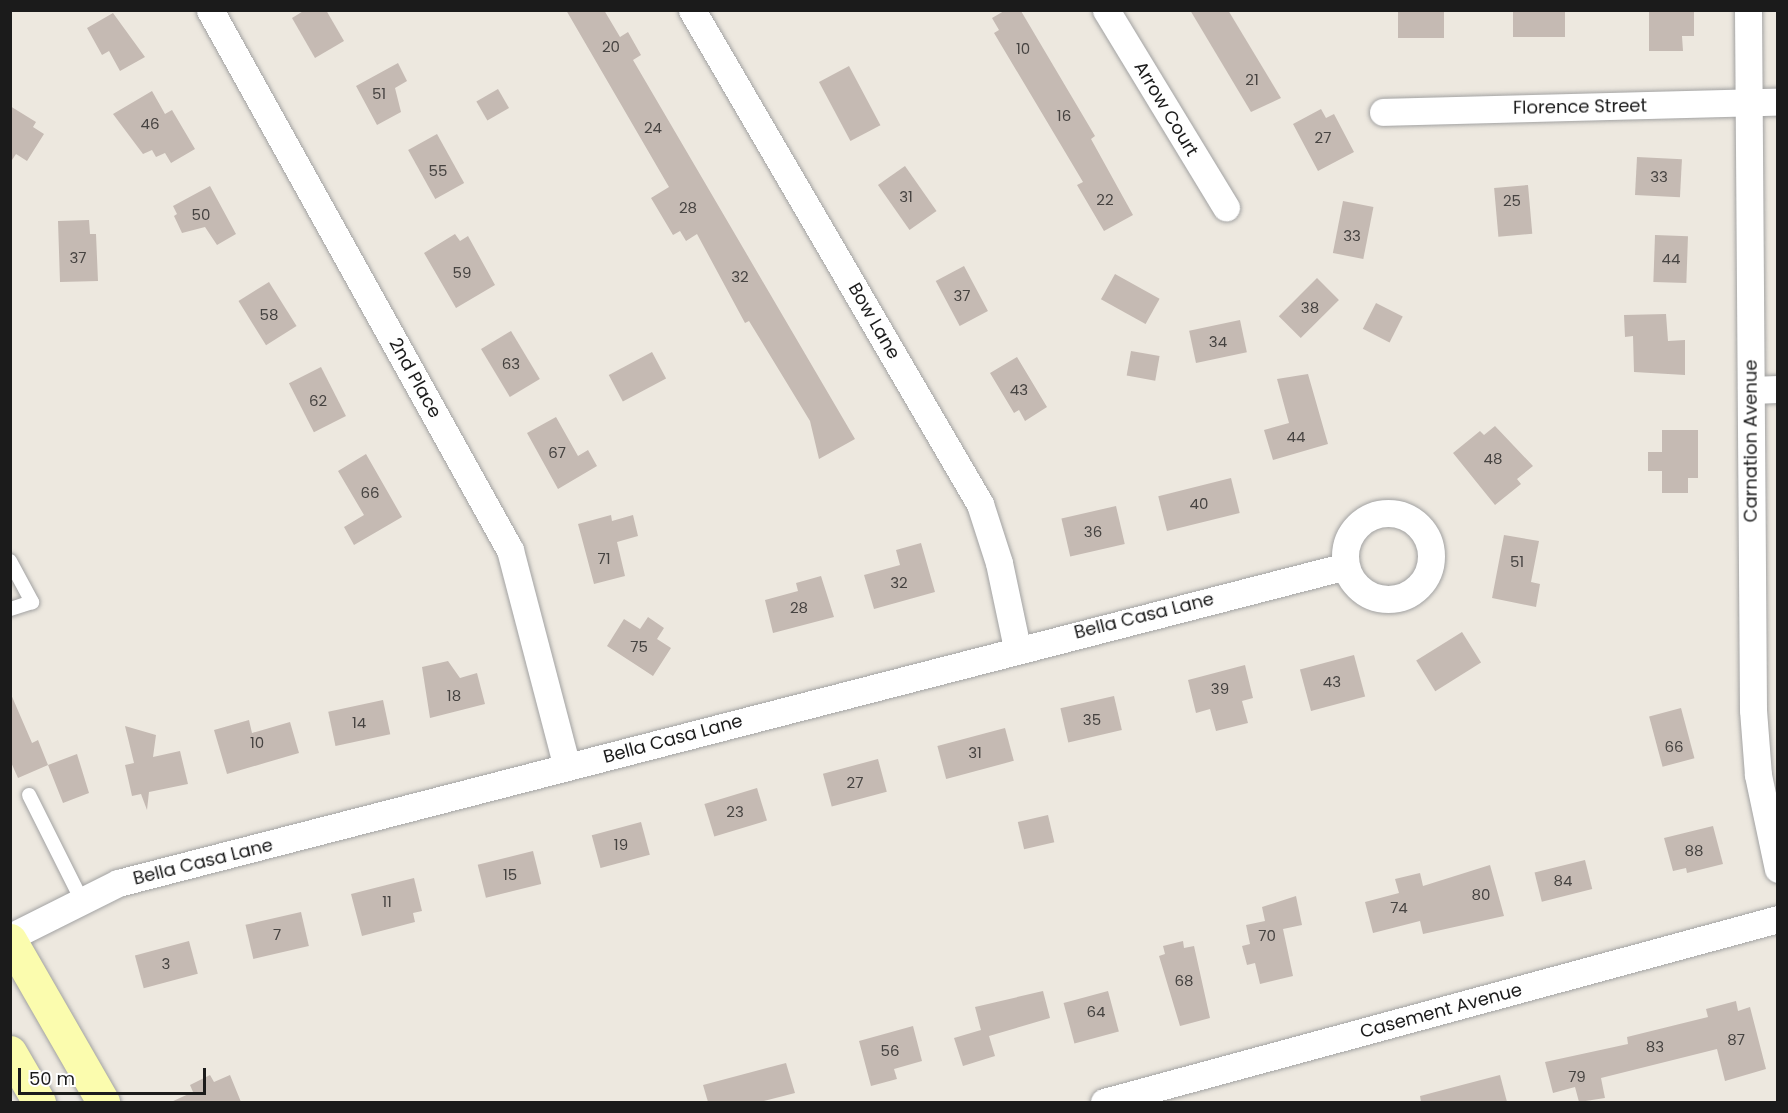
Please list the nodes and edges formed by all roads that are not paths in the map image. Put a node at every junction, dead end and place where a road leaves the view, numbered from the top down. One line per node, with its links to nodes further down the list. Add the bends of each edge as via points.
1 (210, 10): 15 (street, 2nd Place, via 510,550)
2 (692, 10): 14 (street, Bow Lane, via 980,504 999,563)
3 (1106, 10): 8 (street, Arrow Court)
4 (1748, 10): 5 (street, Carnation Avenue)
5 (1749, 102): 6 (street, Florence Street); 7 (street, Florence Street); 10 (street, Carnation Avenue)
6 (1778, 102)
7 (1383, 112)
8 (1226, 207)
9 (1778, 389): 10 (street)
10 (1751, 390): 17 (street, Carnation Avenue, via 1753,710 1758,775)
11 (10, 561): 13 (lane, via 32,602)
12 (1346, 566): 14 (street, Bella Casa Lane)
13 (10, 609)
14 (1017, 648): 15 (street, Bella Casa Lane)
15 (567, 767): 18 (street, Bella Casa Lane, via 118,883)
16 (29, 795): 18 (lane)
17 (1778, 869)
18 (81, 899): 20 (street, Bella Casa Lane)
19 (1778, 919): 24 (street, Casement Avenue)
20 (10, 939): 23 (main road)
21 (10, 1052): 22 (main road)
22 (39, 1102)
23 (103, 1102)
24 (1104, 1102)

